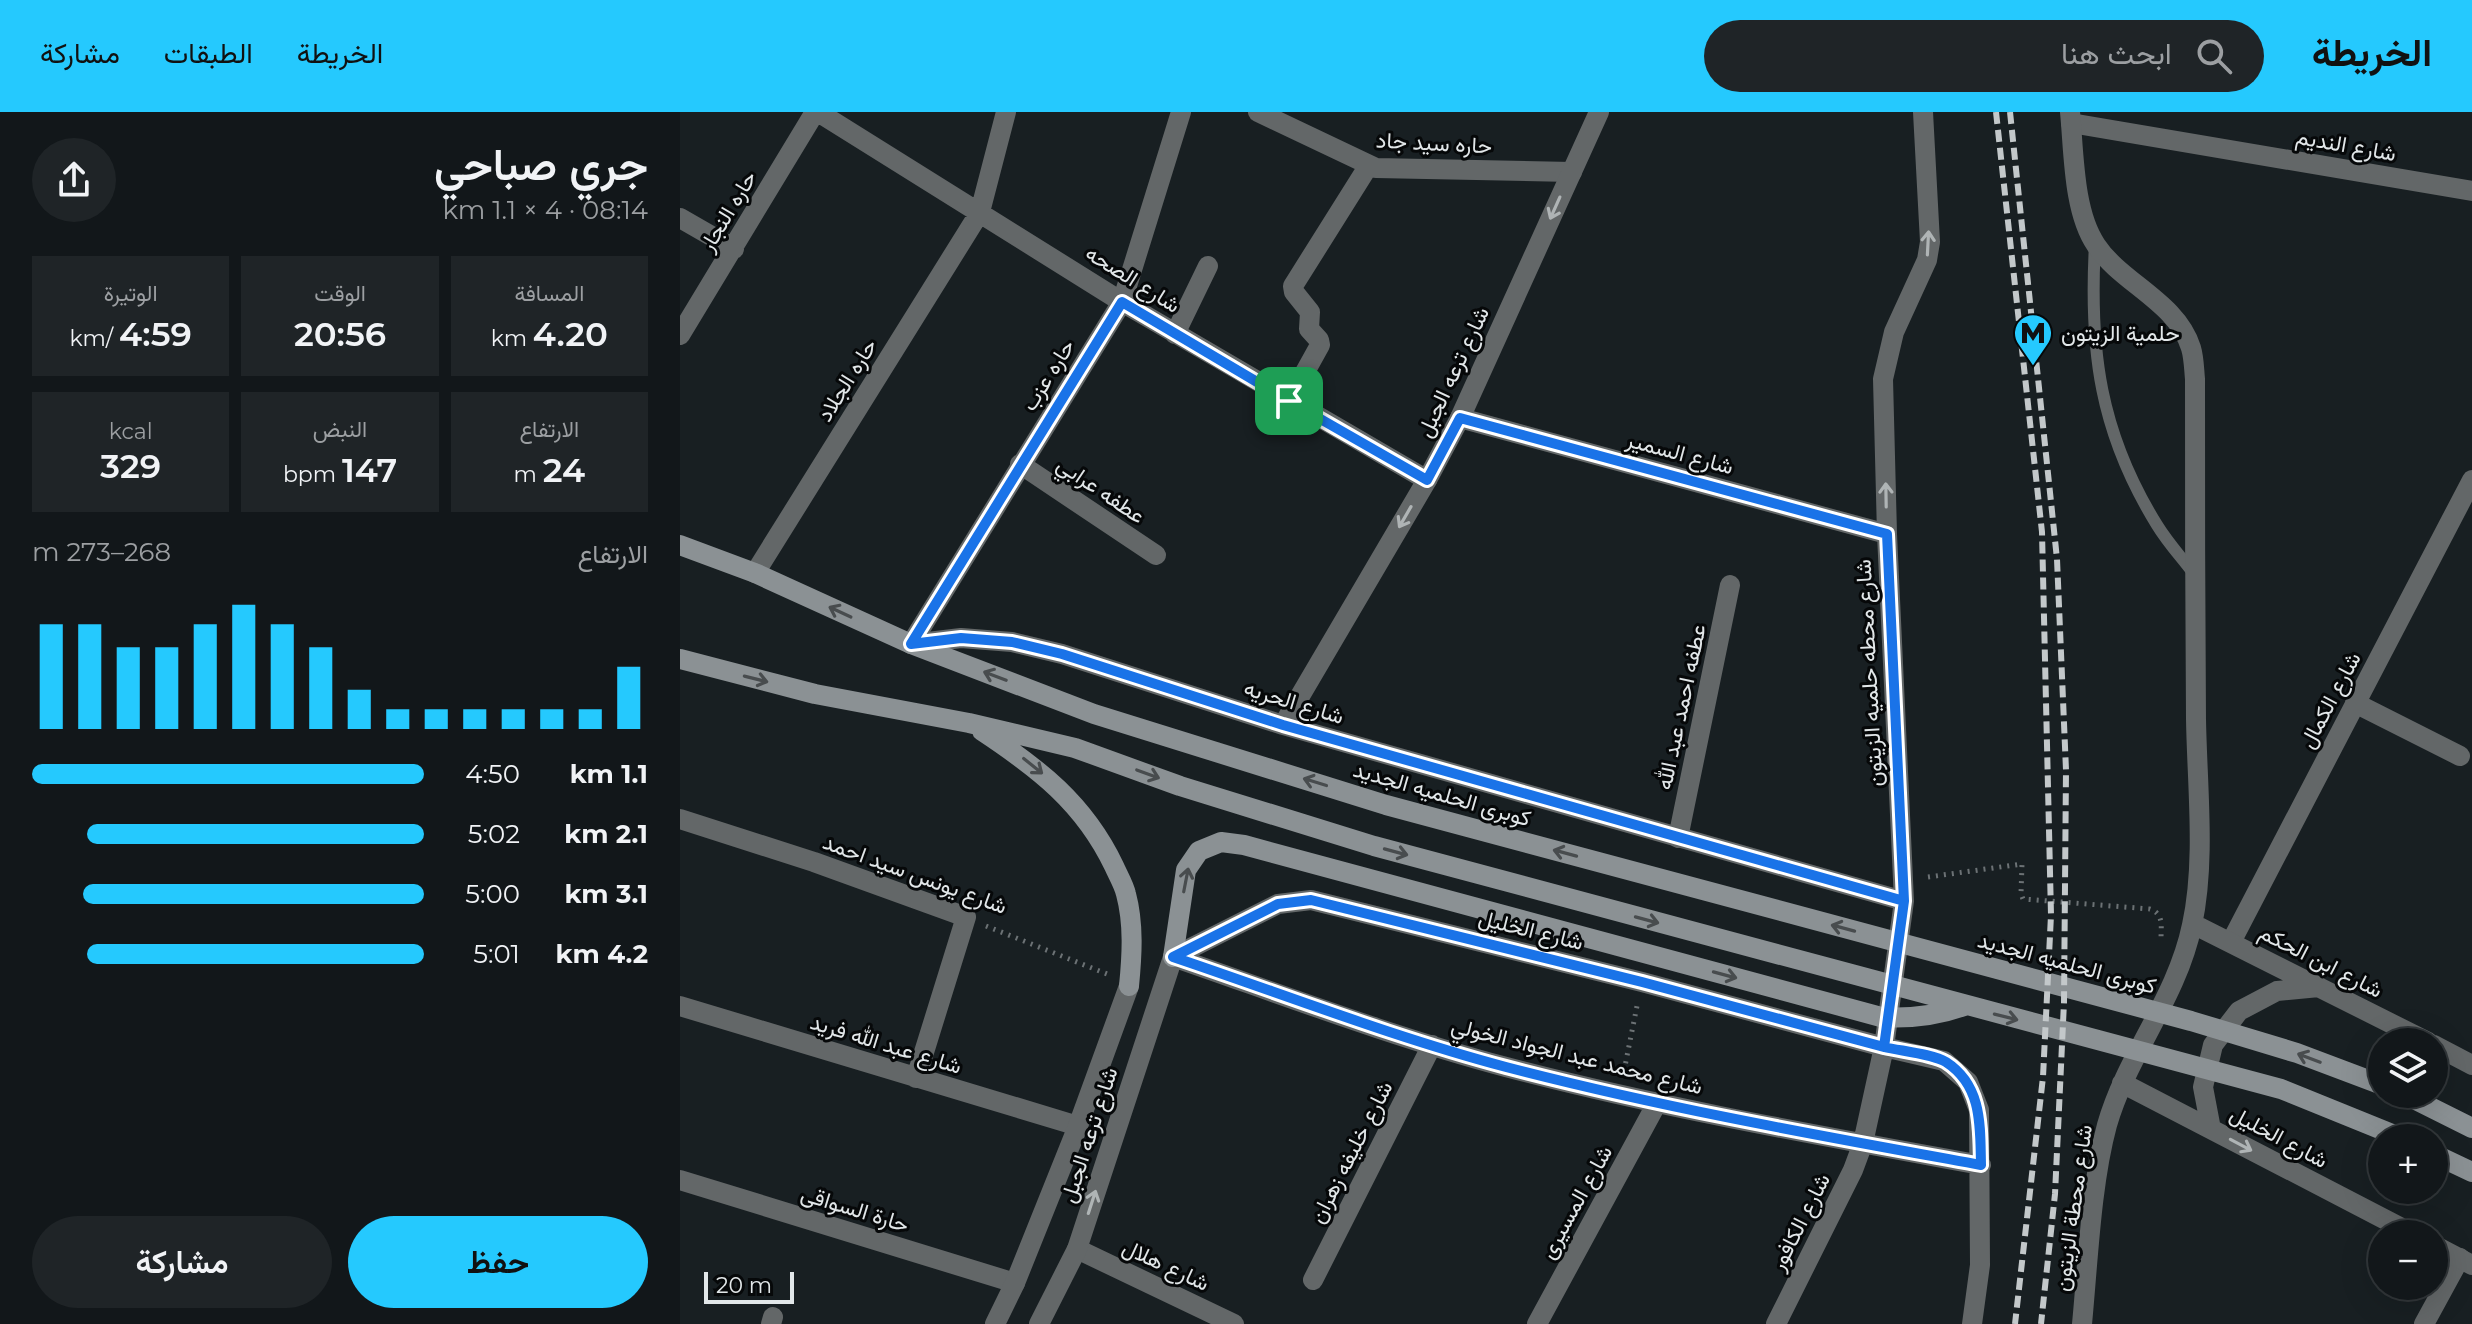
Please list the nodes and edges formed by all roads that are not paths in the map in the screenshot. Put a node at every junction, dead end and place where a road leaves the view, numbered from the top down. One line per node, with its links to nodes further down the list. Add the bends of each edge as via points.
1 (817, 112): 8 (street, شارع الصحه); 15 (street, حاره النجار)
2 (1006, 112): 12 (street, حاره الجلاد)
3 (1181, 112): 17 (street, حاره عزب)
4 (1258, 112): 9 (street, حاره سيد جاد)
5 (1599, 112): 10 (street, شارع ترعه الجبل)
6 (1923, 112): 25 (street, شارع محطه حلميه الزيتون, one-way to 6, via 1883,379 1894,332 1930,242)
7 (2070, 118): 11 (street, شارع النديم); 14 (street, via 2081,210)
8 (850, 120): 12 (street, شارع الصحه)
9 (1369, 165): 10 (street, حاره سيد جاد); 20 (street, via 1293,286 1310,312 1309,329 1320,345)
10 (1572, 172): 21 (street, شارع ترعه الجبل, one-way to 21)
11 (2472, 191)
12 (980, 212): 17 (street, شارع الصحه); 28 (street, حاره الجلاد)
13 (680, 218): 15 (street)
14 (2095, 244): 29 (lane, via 2095,348 2109,420 2158,527); 29 (street, via 2177,321 2191,348)
15 (734, 249): 19 (street, حاره النجار)
16 (1208, 266): 18 (street)
17 (1122, 302): 18 (street, شارع الصحه); 22 (street, حاره عزب)
18 (1175, 334): 20 (street, شارع الصحه)
19 (680, 335)
20 (1289, 401): 23 (street, شارع الصحه)
21 (1460, 418): 23 (street, شارع ترعه الجبل); 25 (street, شارع السمير)
22 (1020, 464): 27 (street, عطفه عرابي); 31 (street, حاره عزب)
23 (1427, 480): 35 (street, شارع ترعه الجبل, one-way to 35)
24 (2472, 480): 33 (street, شارع الكمال)
25 (1887, 534): 39 (street, شارع محطه حلميه الزيتون)
26 (680, 545): 28 (main road)
27 (1156, 555)
28 (755, 573): 31 (main road, one-way to 28)
29 (2194, 574): 40 (street, via 2199,872)
30 (1730, 585): 38 (street, عطفه احمد عبد الله)
31 (911, 644): 35 (street, شارع الحريه, via 961,638 1012,642); 53 (main road, كوبرى الحلميه الجديد, one-way to 31, via 2191,1021 1386,805 1094,714)
32 (680, 659): 34 (main road, one-way to 34, via 815,694)
33 (2355, 703): 36 (street); 41 (street, شارع الكمال)
34 (969, 723): 43 (main road, one-way to 43, via 1033,764 1080,809 1106,850 1126,893 1133,945); 46 (main road, one-way to 46, via 1075,748 1374,846)
35 (1283, 725): 38 (street, شارع الحريه)
36 (2460, 756)
37 (680, 819): 52 (street, شارع يونس سيد احمد, via 966,917)
38 (1678, 838): 39 (street, شارع الحريه)
39 (1904, 901): 49 (street, شارع محطه حلميه الزيتون)
40 (2193, 924): 41 (street, شارع ابن الحكم); 54 (street, شارع محطة الزيتون, via 2177,979)
41 (2231, 942): 44 (street, شارع ابن الحكم)
42 (1173, 957): 46 (main road, one-way to 46, via 1186,870 1199,851 1221,842 1881,1017 1909,1019); 48 (street, شارع محمد عبد الجواد الخولي); 49 (street, شارع الخليل, via 1278,904 1311,900); 67 (street, شارع ترعه الجبل, one-way to 42)
43 (1129, 986): 58 (street, شارع ترعه الجبل)
44 (2319, 987): 47 (street, شارع ابن الحكم); 60 (street, via 2277,991 2239,1011 2213,1045 2203,1087)
45 (680, 1006): 52 (street, شارع عبد الله فريد)
46 (1964, 1006): 57 (main road, one-way to 57, via 2281,1089)
47 (2400, 1028)
48 (1432, 1045): 55 (street, شارع محمد عبد الجواد الخولي); 70 (street, شارع خليفه زهران)
49 (1884, 1047): 61 (street, شارع الكافور); 63 (street, شارع الخليل, via 1944,1061 1968,1082 1979,1110)
50 (2448, 1052): 51 (street)
51 (2472, 1065)
52 (916, 1078): 58 (street, شارع عبد الله فريد)
53 (2368, 1080)
54 (2122, 1083): 60 (street, شارع الخليل); 78 (street, شارع محطة الزيتون, via 2099,1167)
55 (1657, 1103): 61 (street, شارع محمد عبد الجواد الخولي); 75 (street, شارع المسيرى)
56 (2432, 1108): 59 (main road)
57 (2368, 1124)
58 (1078, 1126): 71 (street, شارع ترعه الجبل)
59 (2472, 1128)
60 (2211, 1129): 66 (street, شارع الخليل, one-way to 66)
61 (1863, 1143): 63 (street, شارع محمد عبد الجواد الخولي); 76 (street, شارع الكافور)
62 (2448, 1161): 64 (main road)
63 (1981, 1165): 77 (street, شارع الخليل, via 1980,1265)
64 (2472, 1172)
65 (680, 1180): 71 (street, حارة السواقى)
66 (2386, 1220)
67 (1077, 1249): 73 (street, شارع ترعه الجبل); 74 (street, شارع هلال)
68 (2448, 1252): 69 (street)
69 (2466, 1262): 79 (street)
70 (1313, 1280)
71 (1015, 1283): 72 (street, شارع ترعه الجبل)
72 (995, 1324)
73 (1039, 1324)
74 (1234, 1324)
75 (1537, 1324)
76 (1776, 1324)
77 (1972, 1324)
78 (2082, 1324)
79 (2424, 1324)

